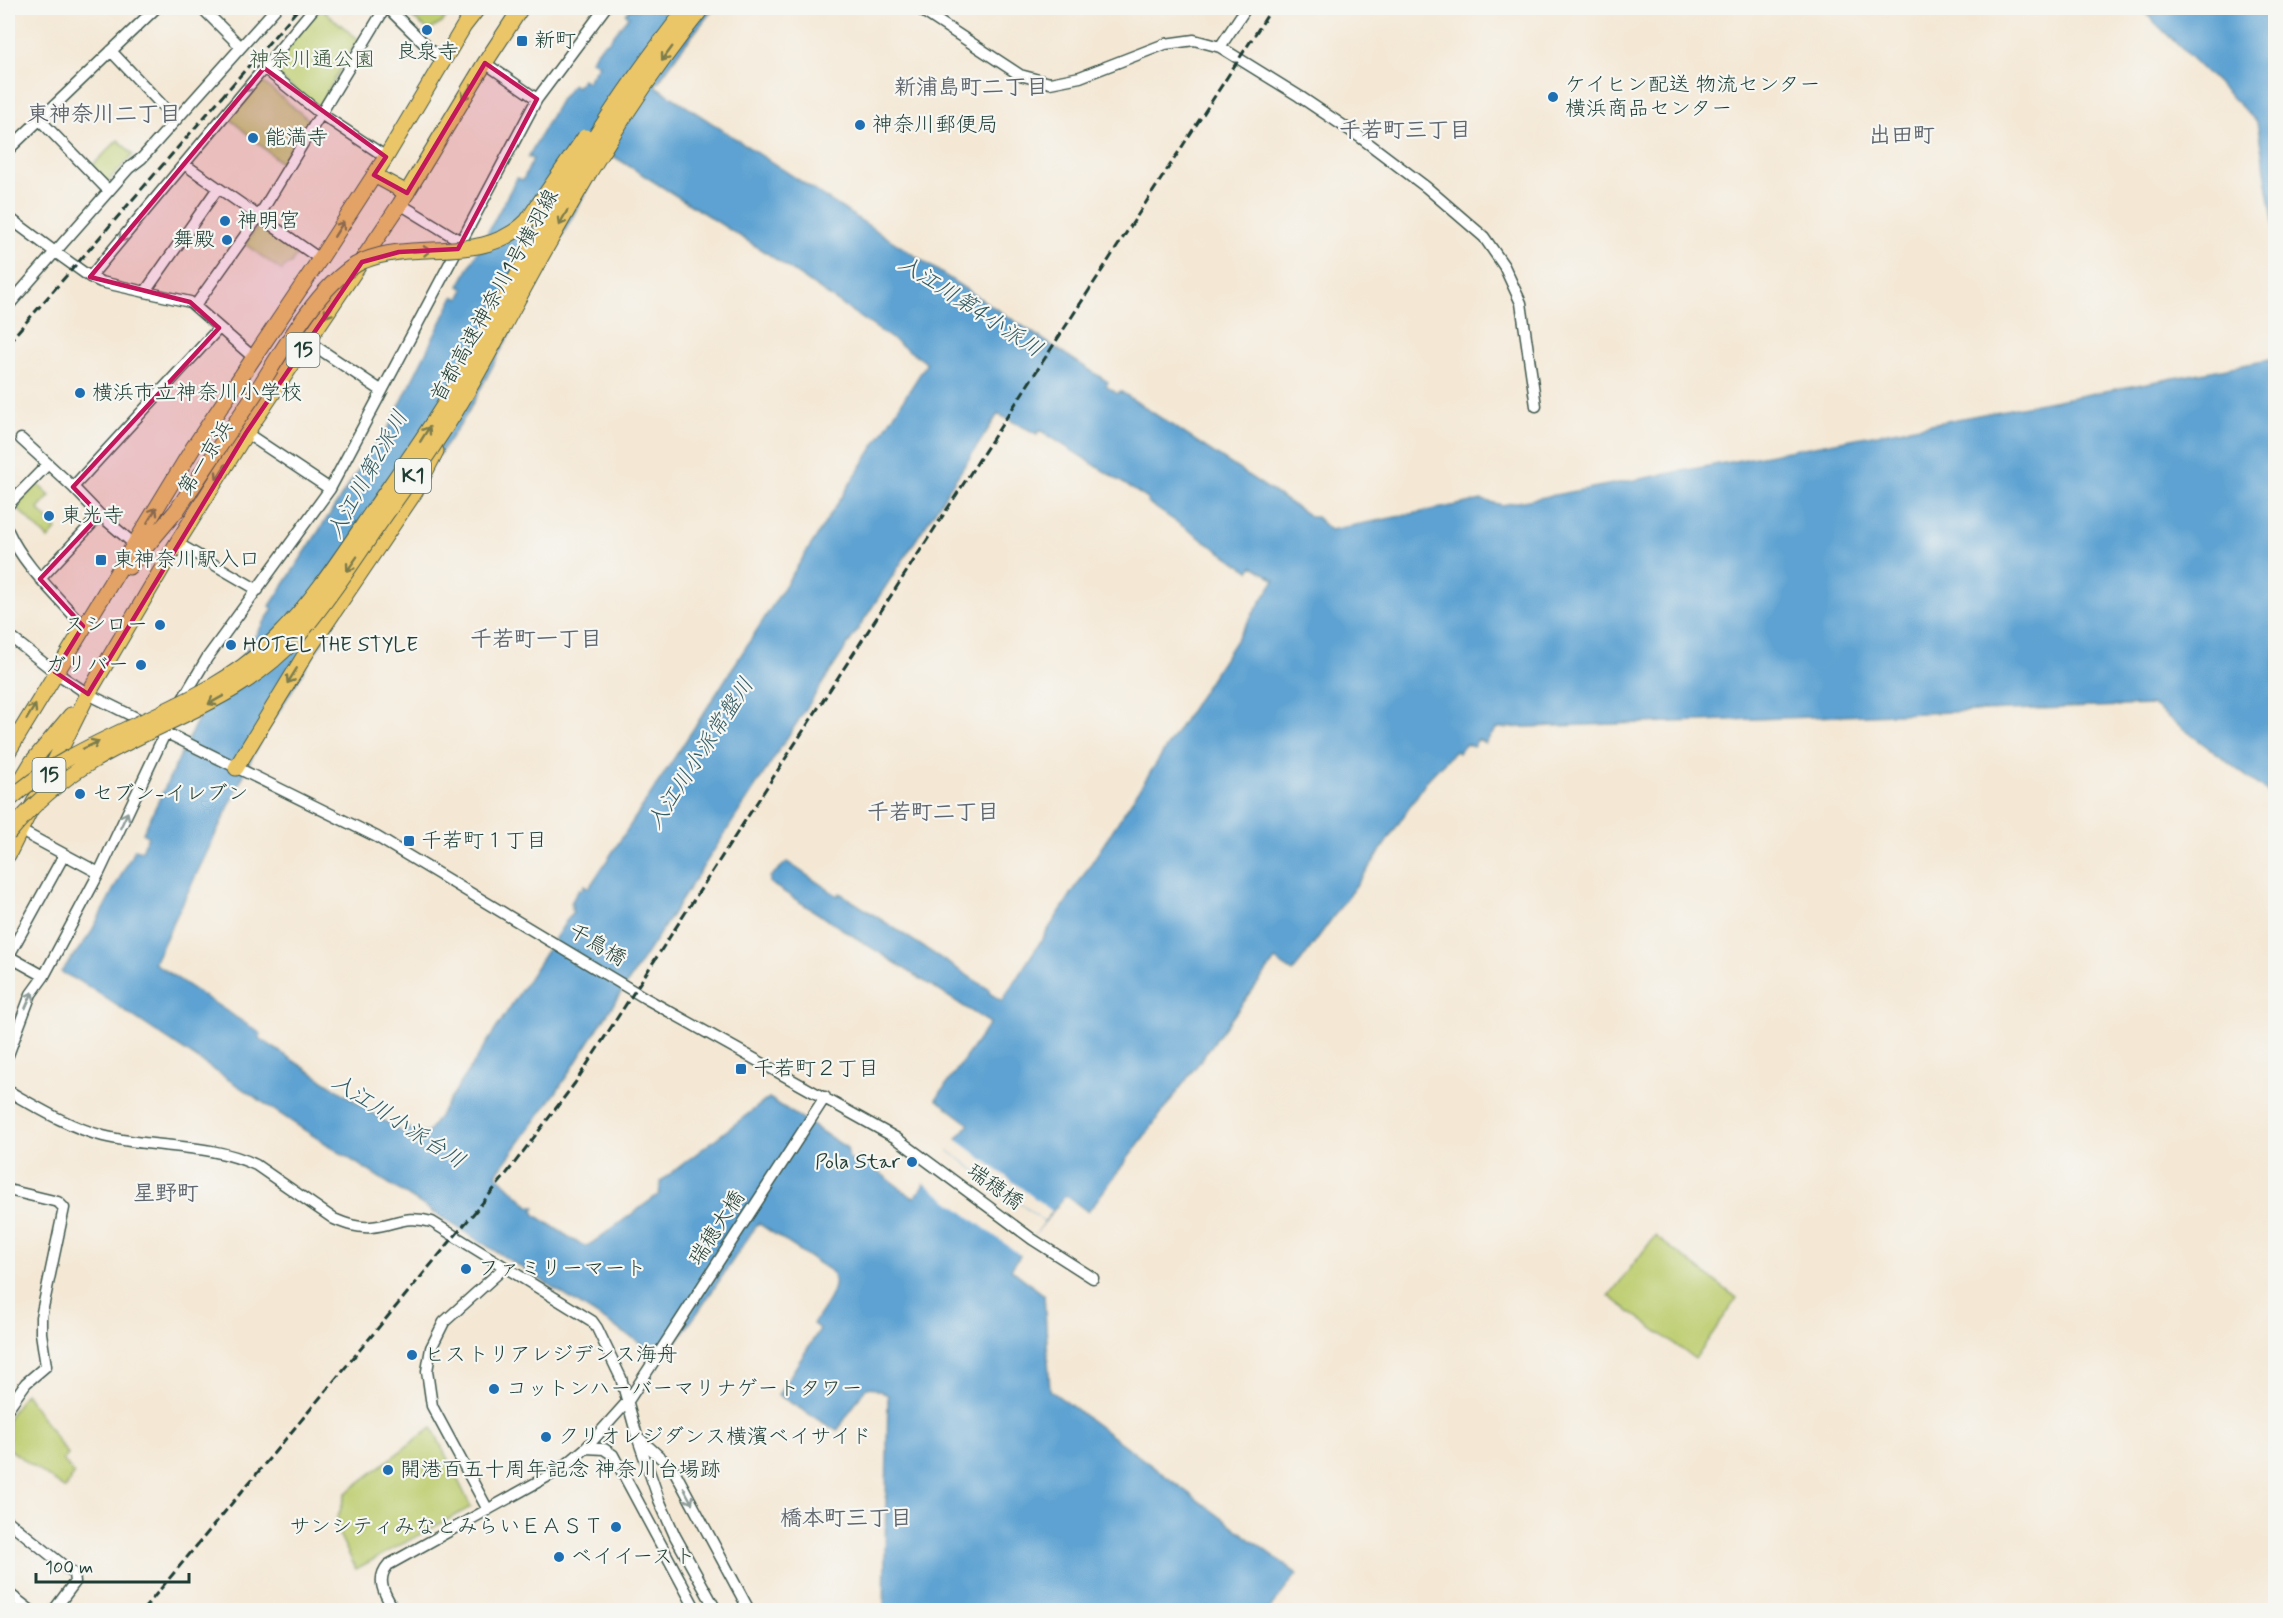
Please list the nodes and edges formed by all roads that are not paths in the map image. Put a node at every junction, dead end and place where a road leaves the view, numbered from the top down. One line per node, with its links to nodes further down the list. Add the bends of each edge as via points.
1 (156, 8): 16 (street)
2 (202, 8): 14 (street)
3 (276, 8): 14 (street)
4 (314, 8): 19 (street)
5 (386, 8): 17 (street); 21 (street)
6 (478, 8): 17 (highway, 第一京浜 / 15)
7 (521, 8): 18 (highway, 第一京浜 / 15)
8 (605, 8): 20 (street)
9 (680, 8): 58 (highway, one-way to 9, bridge, via 177,510 330,285 353,267 384,254 484,246 517,231)
10 (687, 8): 66 (highway, 首都高速神奈川1号横羽線 / K1, one-way to 10, bridge, via 37,777 73,755 223,680 258,654 299,613 417,447 595,138)
11 (702, 8): 45 (highway, 首都高速神奈川1号横羽線 / K1, one-way to 45, bridge, via 605,145)
12 (918, 8): 15 (street, via 1020,75 1050,83 1080,77 1165,44 1194,40)
13 (1246, 8): 15 (street)
14 (241, 47): 23 (street)
15 (1220, 47): 44 (street, via 1360,137 1484,237 1504,266 1521,303)
16 (111, 51): 22 (street); 23 (street)
17 (443, 62): 25 (highway, 第一京浜 / 15)
18 (485, 63): 20 (street); 30 (highway, 第一京浜 / 15, one-way to 30)
19 (264, 68): 21 (street); 26 (street, one-way to 26)
20 (537, 99): 33 (street)
21 (321, 114): 25 (street); 31 (street)
22 (39, 119): 24 (street); 29 (street)
23 (176, 120): 29 (street)
24 (8, 150)
25 (386, 156): 27 (highway, 第一京浜 / 15)
26 (184, 164): 28 (street); 36 (street, one-way to 36)
27 (374, 175): 30 (highway); 35 (highway, 第一京浜 / 15, one-way to 27)
28 (218, 188): 31 (street); 37 (street)
29 (108, 190): 34 (street)
30 (404, 199): 33 (street); 41 (highway, 第一京浜 / 15, one-way to 41)
31 (259, 216): 35 (street); 39 (street)
32 (8, 217): 34 (street)
33 (462, 242): 43 (street)
34 (55, 252): 36 (street); 38 (street)
35 (320, 259): 42 (highway, 第一京浜 / 15)
36 (90, 277): 37 (street)
37 (145, 292): 39 (street)
38 (8, 306)
39 (195, 306): 40 (street)
40 (219, 328): 42 (street); 49 (street)
41 (309, 342): 43 (street); 46 (highway, 第一京浜 / 15)
42 (254, 357): 55 (highway, 第一京浜 / 15, one-way to 42)
43 (382, 391): 50 (street)
44 (1536, 406)
45 (457, 408): 65 (highway, one-way to 65, bridge, via 415,492 308,650); 67 (highway, 首都高速神奈川1号横羽線 / K1, one-way to 67, bridge, via 350,567 282,652 232,691 72,774 37,802)
46 (246, 433): 50 (street); 54 (highway, 第一京浜 / 15, one-way to 54)
47 (21, 439): 48 (street)
48 (48, 464): 49 (street); 51 (street)
49 (72, 487): 52 (street)
50 (330, 489): 57 (street)
51 (8, 505)
52 (100, 515): 55 (street); 56 (street)
53 (8, 531): 56 (street)
54 (177, 543): 57 (street); 62 (highway, 第一京浜 / 15)
55 (134, 544): 58 (highway, 第一京浜 / 15)
56 (40, 579): 59 (street)
57 (258, 590): 63 (street, via 207,658)
58 (94, 608): 59 (highway, 第一京浜 / 15)
59 (83, 626): 61 (highway, 第一京浜 / 15)
60 (8, 635): 61 (street, 千鳥橋)
61 (55, 672): 62 (street, 千鳥橋); 64 (highway, 第一京浜 / 15, one-way to 61)
62 (88, 694): 63 (street, 千鳥橋); 66 (highway, K1, via 32,762); 67 (highway, 第一京浜 / 15)
63 (165, 733): 65 (street, 千鳥橋); 70 (street, one-way to 63)
64 (9, 748)
65 (236, 768): 75 (street, 千鳥橋, via 377,837 691,1024)
66 (8, 802)
67 (14, 832): 68 (highway, 第一京浜 / 15); 69 (street)
68 (8, 855)
69 (64, 855): 70 (street); 71 (street)
70 (99, 873): 72 (street)
71 (8, 957): 72 (street)
72 (44, 976): 73 (street, one-way to 72, via 31,994)
73 (8, 1055)
74 (8, 1091): 77 (street, via 54,1117 103,1136 224,1153 256,1165 334,1219 351,1225 365,1227 407,1218 432,1222)
75 (825, 1097): 78 (street, 瑞穂橋, via 896,1138 1032,1239); 79 (street, 瑞穂大橋)
76 (8, 1190): 80 (street, via 58,1202 64,1208 41,1317 46,1364)
77 (505, 1268): 79 (street, via 592,1321 618,1368); 83 (street, via 444,1322 431,1348 427,1371 432,1406)
78 (1093, 1278)
79 (628, 1401): 81 (street); 82 (street)
80 (8, 1408)
81 (637, 1436): 90 (street, via 675,1536); 91 (street, one-way to 91, via 674,1470)
82 (586, 1448): 83 (street, via 561,1469); 89 (street, via 604,1449 613,1455)
83 (488, 1510): 88 (street, via 388,1565 381,1582)
84 (8, 1521): 87 (street, via 74,1574 75,1582)
85 (8, 1593): 86 (street)
86 (30, 1611)
87 (54, 1611)
88 (394, 1611)
89 (696, 1611)
90 (716, 1611)
91 (749, 1611)

